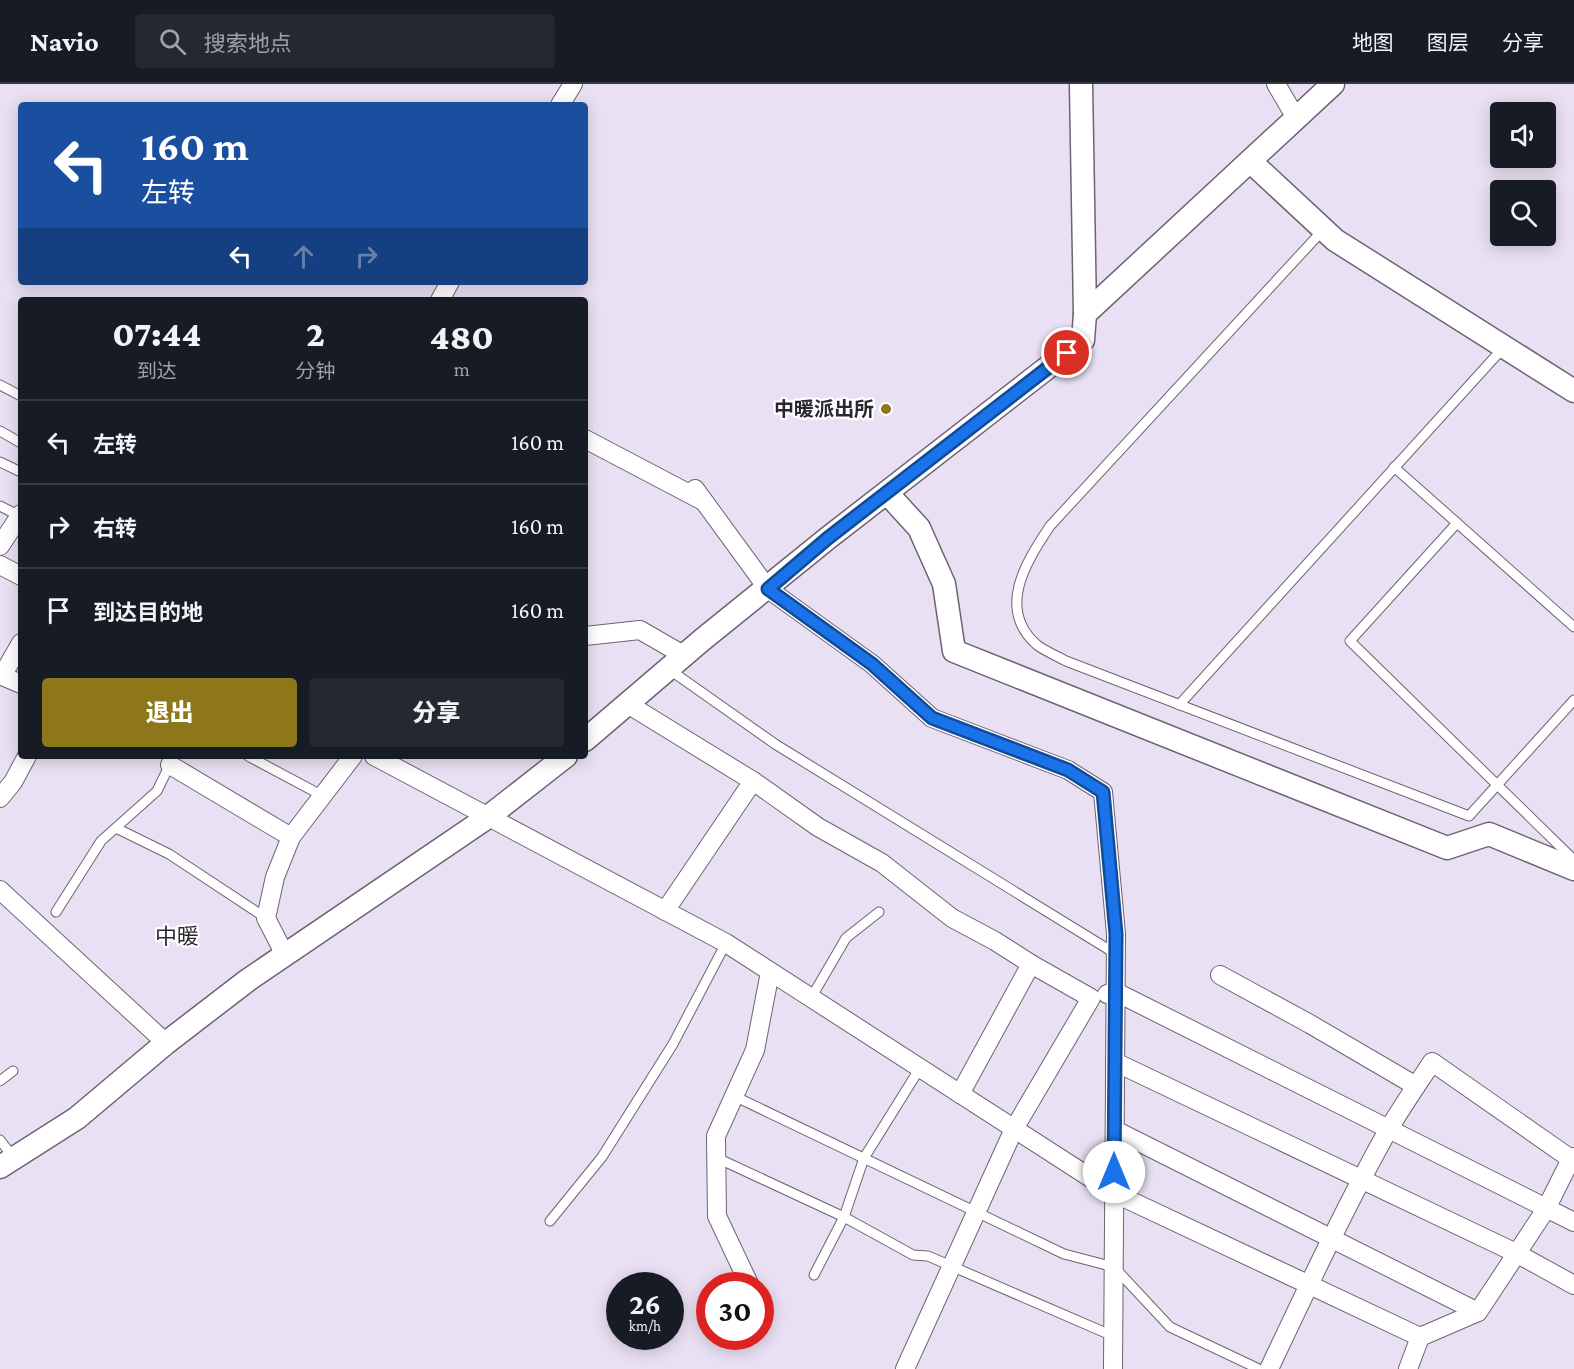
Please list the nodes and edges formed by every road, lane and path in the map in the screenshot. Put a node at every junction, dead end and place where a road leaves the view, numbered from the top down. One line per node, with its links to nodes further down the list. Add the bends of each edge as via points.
1 (573, 84): 5 (street)
2 (1081, 84): 9 (street)
3 (1276, 84): 6 (street)
4 (1333, 84): 6 (street)
5 (562, 102)
6 (1296, 118): 7 (street)
7 (1250, 161): 8 (street); 9 (street)
8 (1323, 230): 10 (street); 37 (lane, via 1050,526 1029,557 1016,596 1019,623 1038,645 1066,661)
9 (1085, 314): 20 (street, via 1083,340)
10 (1504, 347): 12 (street); 18 (lane)
11 (0, 385): 13 (lane)
12 (1574, 391)
13 (18, 394)
14 (0, 431): 15 (lane)
15 (18, 440)
16 (588, 441): 28 (street, via 700,495)
17 (0, 462): 19 (lane)
18 (1394, 467): 24 (lane); 37 (lane)
19 (18, 471)
20 (887, 493): 28 (street); 53 (street, via 919,528 944,584 954,651 1447,848 1489,834)
21 (0, 506): 22 (lane)
22 (18, 514)
23 (18, 518): 25 (street)
24 (1457, 523): 29 (lane); 46 (lane, via 1350,641)
25 (0, 546)
26 (0, 565): 27 (street)
27 (18, 574)
28 (768, 589): 32 (street); 60 (street, via 872,664 932,718 1068,770 1103,792)
29 (1574, 627)
30 (588, 636): 32 (street, via 640,630)
31 (18, 648): 33 (street)
32 (676, 662): 36 (street); 60 (lane, via 775,744)
33 (1, 675): 34 (street)
34 (18, 683)
35 (1574, 700): 46 (lane)
36 (626, 703): 38 (street); 45 (street)
37 (1179, 705): 46 (lane, via 1469,816)
38 (588, 737)
39 (25, 759): 48 (street)
40 (254, 759): 47 (lane)
41 (351, 759): 47 (street)
42 (380, 759): 49 (street)
43 (561, 759): 49 (street)
44 (172, 760): 50 (lane, via 157,791); 51 (street)
45 (753, 781): 55 (street); 62 (street, via 818,827 882,863 952,918)
46 (1498, 784): 52 (lane)
47 (323, 796): 51 (street)
48 (0, 798)
49 (488, 817): 55 (street); 61 (street)
50 (116, 828): 56 (lane, via 101,841); 58 (lane, via 169,854)
51 (291, 837): 58 (street, via 275,877)
52 (1574, 860)
53 (1574, 868)
54 (0, 890): 68 (street)
55 (665, 911): 59 (street)
56 (56, 912)
57 (879, 912): 66 (lane, via 846,938)
58 (266, 918): 61 (street)
59 (726, 943): 63 (street); 89 (lane, via 673,1044 602,1156)
60 (1116, 954): 65 (street)
61 (285, 955): 68 (street)
62 (1031, 964): 67 (street); 74 (street)
63 (770, 972): 66 (street); 75 (street, via 755,1050)
64 (1220, 975): 73 (street)
65 (1116, 992): 67 (street); 69 (street); 77 (street)
66 (811, 998): 70 (street)
67 (1091, 998): 76 (street)
68 (166, 1043): 83 (street, via 76,1118)
69 (1115, 1062): 78 (street); 84 (street)
70 (920, 1068): 74 (street); 81 (lane)
71 (13, 1071): 72 (lane)
72 (0, 1082)
73 (1416, 1086): 77 (street); 82 (street, via 1432,1062)
74 (960, 1094): 76 (street)
75 (734, 1096): 80 (street, via 716,1136); 81 (lane)
76 (1014, 1129): 85 (street); 87 (street)
77 (1388, 1129): 84 (street); 86 (street)
78 (1115, 1130): 85 (street); 91 (street)
79 (0, 1140): 83 (lane)
80 (717, 1158): 88 (lane); 95 (street, via 717,1216)
81 (864, 1158): 87 (lane); 88 (lane)
82 (1573, 1158): 86 (street)
83 (7, 1162)
84 (1361, 1179): 91 (street); 92 (street)
85 (1114, 1193): 94 (street); 97 (street)
86 (1546, 1209): 90 (street); 92 (street)
87 (976, 1213): 93 (street); 94 (lane, via 1064,1254)
88 (844, 1217): 93 (lane, via 913,1255 928,1256); 96 (lane)
89 (550, 1221)
90 (1574, 1222)
91 (1330, 1238): 97 (street); 99 (street)
92 (1516, 1252): 98 (street); 99 (street)
93 (951, 1267): 100 (lane); 102 (street)
94 (1114, 1267): 100 (street); 104 (lane, via 1170,1326)
95 (743, 1272)
96 (814, 1275)
97 (1309, 1285): 101 (street); 105 (street)
98 (1574, 1285)
99 (1478, 1312): 101 (street)
100 (1113, 1336): 103 (street)
101 (1420, 1337): 106 (street)
102 (905, 1369)
103 (1113, 1369)
104 (1259, 1369)
105 (1269, 1369)
106 (1408, 1369)

